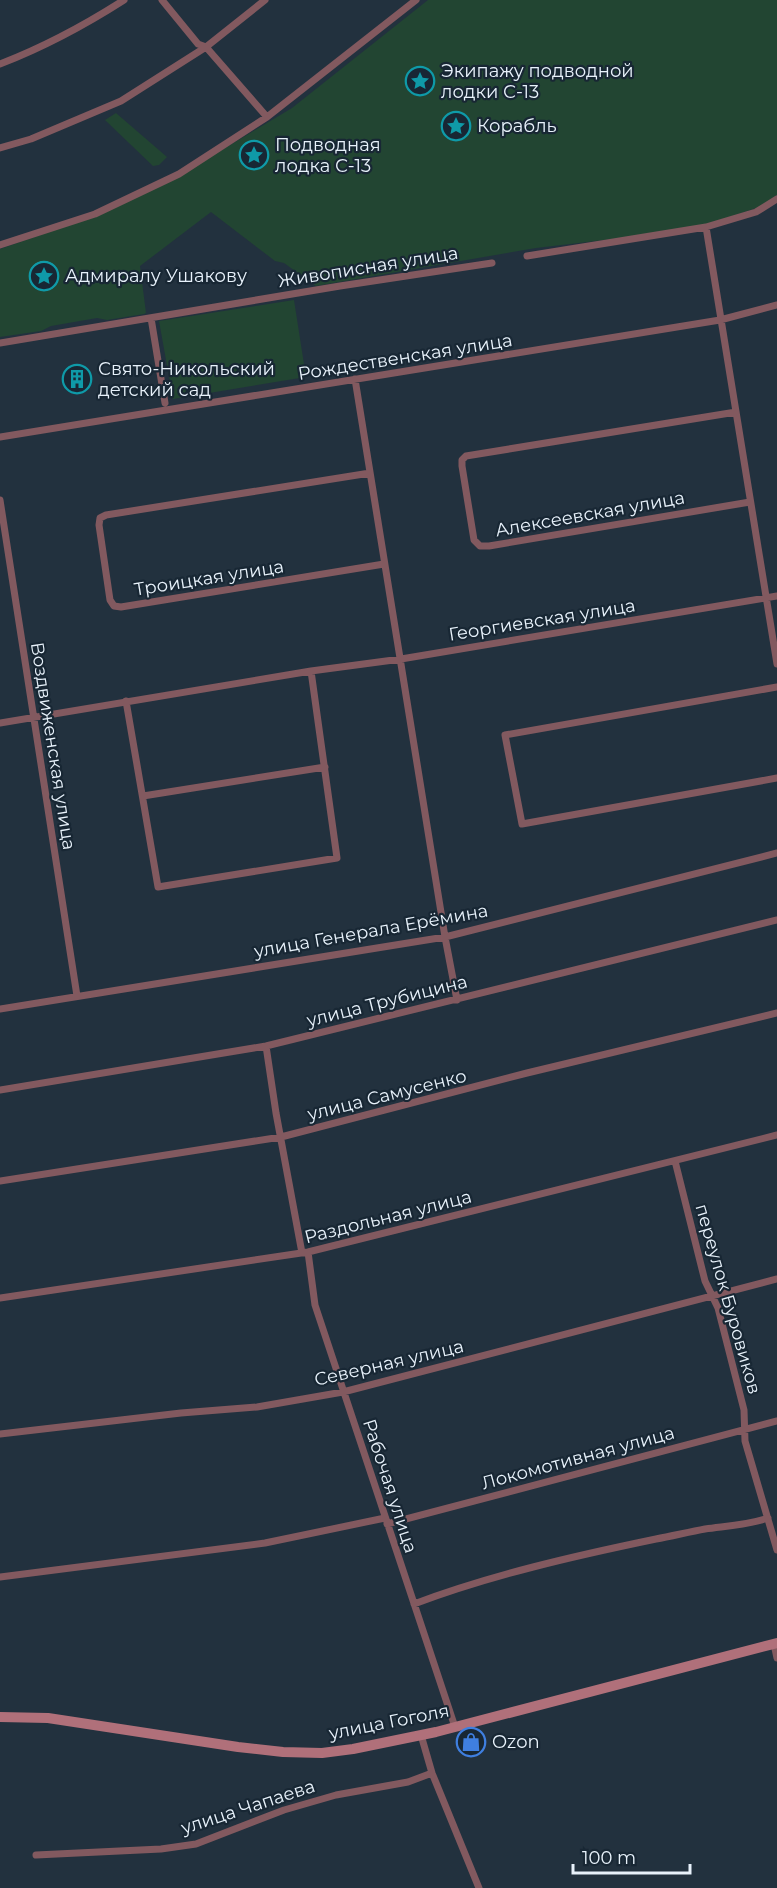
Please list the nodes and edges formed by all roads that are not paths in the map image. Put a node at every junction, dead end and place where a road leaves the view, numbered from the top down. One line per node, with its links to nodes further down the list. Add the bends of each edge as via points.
1 (124, 0): 6 (street, via 36,50)
2 (162, 0): 5 (street, via 198,44)
3 (265, 0): 5 (street)
4 (416, 0): 7 (street)
5 (206, 47): 7 (street); 8 (street, via 121,101 32,139)
6 (0, 63)
7 (267, 117): 11 (street, via 179,174 95,214)
8 (0, 148)
9 (777, 199): 10 (street, via 756,212)
10 (706, 227): 12 (street); 16 (street)
11 (0, 245)
12 (528, 256)
13 (492, 263): 15 (street, Живописная улица)
14 (777, 305): 16 (street, Рождественская улица)
15 (151, 318): 17 (street, Живописная улица); 19 (street)
16 (720, 320): 18 (street, Рождественская улица); 20 (street)
17 (0, 343)
18 (355, 379): 21 (street, Рождественская улица); 22 (street)
19 (165, 403)
20 (736, 412): 24 (street); 24 (street, Алексеевская улица, via 466,456 462,466 474,540 480,546)
21 (0, 437)
22 (370, 473): 25 (street); 25 (street, Троицкая улица, via 106,515 100,518 99,525 110,600 121,607)
23 (0, 500): 33 (street, Воздвиженская улица)
24 (750, 502): 27 (street)
25 (384, 564): 28 (street)
26 (777, 596): 27 (street, Георгиевская улица)
27 (767, 598): 28 (street, Георгиевская улица); 29 (street)
28 (400, 659): 30 (street, Георгиевская улица); 40 (street)
29 (777, 664)
30 (311, 671): 32 (street, Георгиевская улица); 35 (street)
31 (777, 687): 36 (street, via 505,735 522,824)
32 (126, 702): 33 (street, Георгиевская улица); 37 (street)
33 (34, 716): 34 (street, Георгиевская улица); 41 (street, Воздвиженская улица)
34 (0, 723)
35 (325, 766): 37 (street); 37 (street, via 337,858 158,887)
36 (777, 778)
37 (143, 796)
38 (777, 853): 40 (street, улица Генерала Ерёмина)
39 (777, 920): 42 (street, улица Трубицина)
40 (445, 937): 41 (street, улица Генерала Ерёмина); 42 (street)
41 (76, 996): 43 (street, улица Генерала Ерёмина)
42 (457, 1000): 45 (street, улица Трубицина)
43 (0, 1009)
44 (777, 1013): 48 (street, улица Самусенко)
45 (266, 1046): 46 (street, улица Трубицина); 48 (street, Рабочая улица)
46 (0, 1090)
47 (777, 1135): 49 (street, Раздольная улица)
48 (281, 1137): 50 (street, улица Самусенко); 51 (street, Рабочая улица)
49 (675, 1161): 51 (street, Раздольная улица); 53 (street, переулок Буровиков)
50 (0, 1181)
51 (305, 1252): 54 (street, Раздольная улица); 55 (street, Рабочая улица, via 315,1305)
52 (777, 1279): 53 (street, Северная улица)
53 (711, 1296): 55 (street, Северная улица); 57 (street, переулок Буровиков, via 718,1308 744,1410)
54 (0, 1298)
55 (343, 1392): 58 (street, Северная улица, via 256,1407); 60 (street, Рабочая улица)
56 (777, 1421): 57 (street, Локомотивная улица)
57 (744, 1429): 59 (street, переулок Буровиков); 60 (street, Локомотивная улица)
58 (0, 1434)
59 (768, 1518): 61 (street, переулок Буровиков); 63 (street, via 547,1564)
60 (386, 1521): 62 (street, Локомотивная улица, via 265,1543); 63 (street, Рабочая улица)
61 (777, 1550)
62 (0, 1577)
63 (414, 1604): 67 (street, Рабочая улица)
64 (775, 1643): 65 (street); 67 (main road, улица Гоголя)
65 (777, 1658)
66 (0, 1717): 68 (main road, улица Гоголя, via 48,1718 283,1752 322,1753)
67 (454, 1727): 68 (main road, улица Гоголя)
68 (421, 1735): 69 (street)
69 (432, 1773): 70 (street, улица Чапаева, via 295,1807 196,1844); 71 (street)
70 (36, 1855)
71 (479, 1888)

